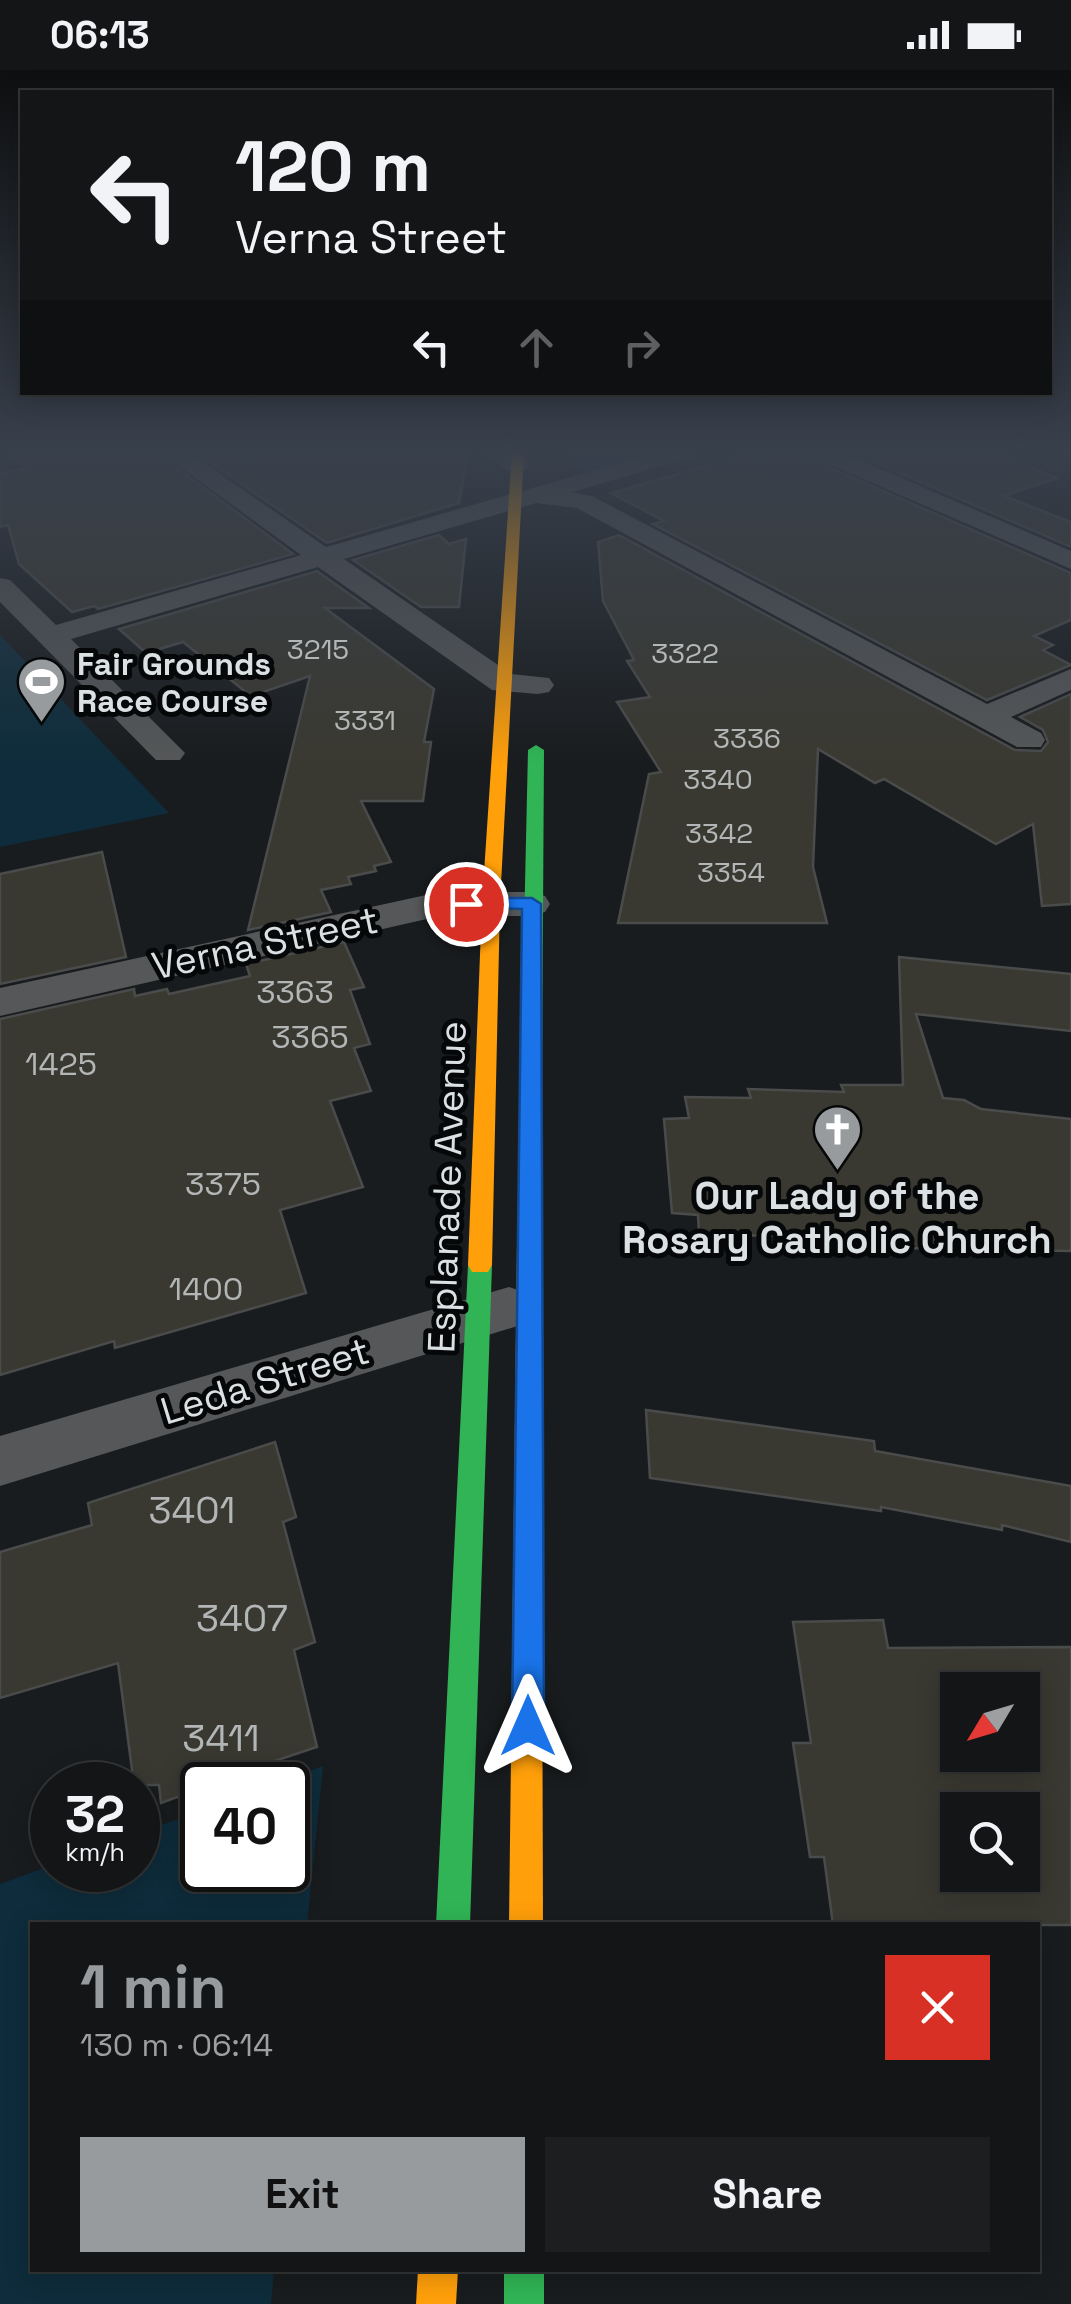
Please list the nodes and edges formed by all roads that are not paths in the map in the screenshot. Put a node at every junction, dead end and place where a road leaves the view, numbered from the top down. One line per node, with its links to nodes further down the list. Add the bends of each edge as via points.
1 (322, 556): 5 (street)
2 (331, 556): 5 (street)
3 (518, 556): 9 (street, Esplanade Avenue)
4 (686, 556): 11 (street)
5 (325, 558): 7 (street); 9 (street)
6 (0, 586): 7 (street)
7 (50, 636): 13 (street)
8 (1071, 678): 11 (street)
9 (504, 683): 10 (street); 14 (street, Esplanade Avenue)
10 (538, 695): 15 (street, Esplanade Avenue)
11 (985, 718): 12 (street)
12 (1028, 740)
13 (168, 753)
14 (491, 903): 15 (street, Verna Street); 16 (street, Verna Street, via 440,904); 18 (street, Esplanade Avenue)
15 (532, 904): 17 (street, Esplanade Avenue)
16 (0, 1002)
17 (531, 1303): 18 (street, Leda Street); 21 (street, Esplanade Avenue)
18 (479, 1316): 19 (street, Leda Street); 20 (street, Esplanade Avenue)
19 (0, 1461)
20 (453, 1922)
21 (526, 1922)
22 (438, 2272): 24 (street)
23 (524, 2272): 25 (street)
24 (436, 2304)
25 (524, 2304)

